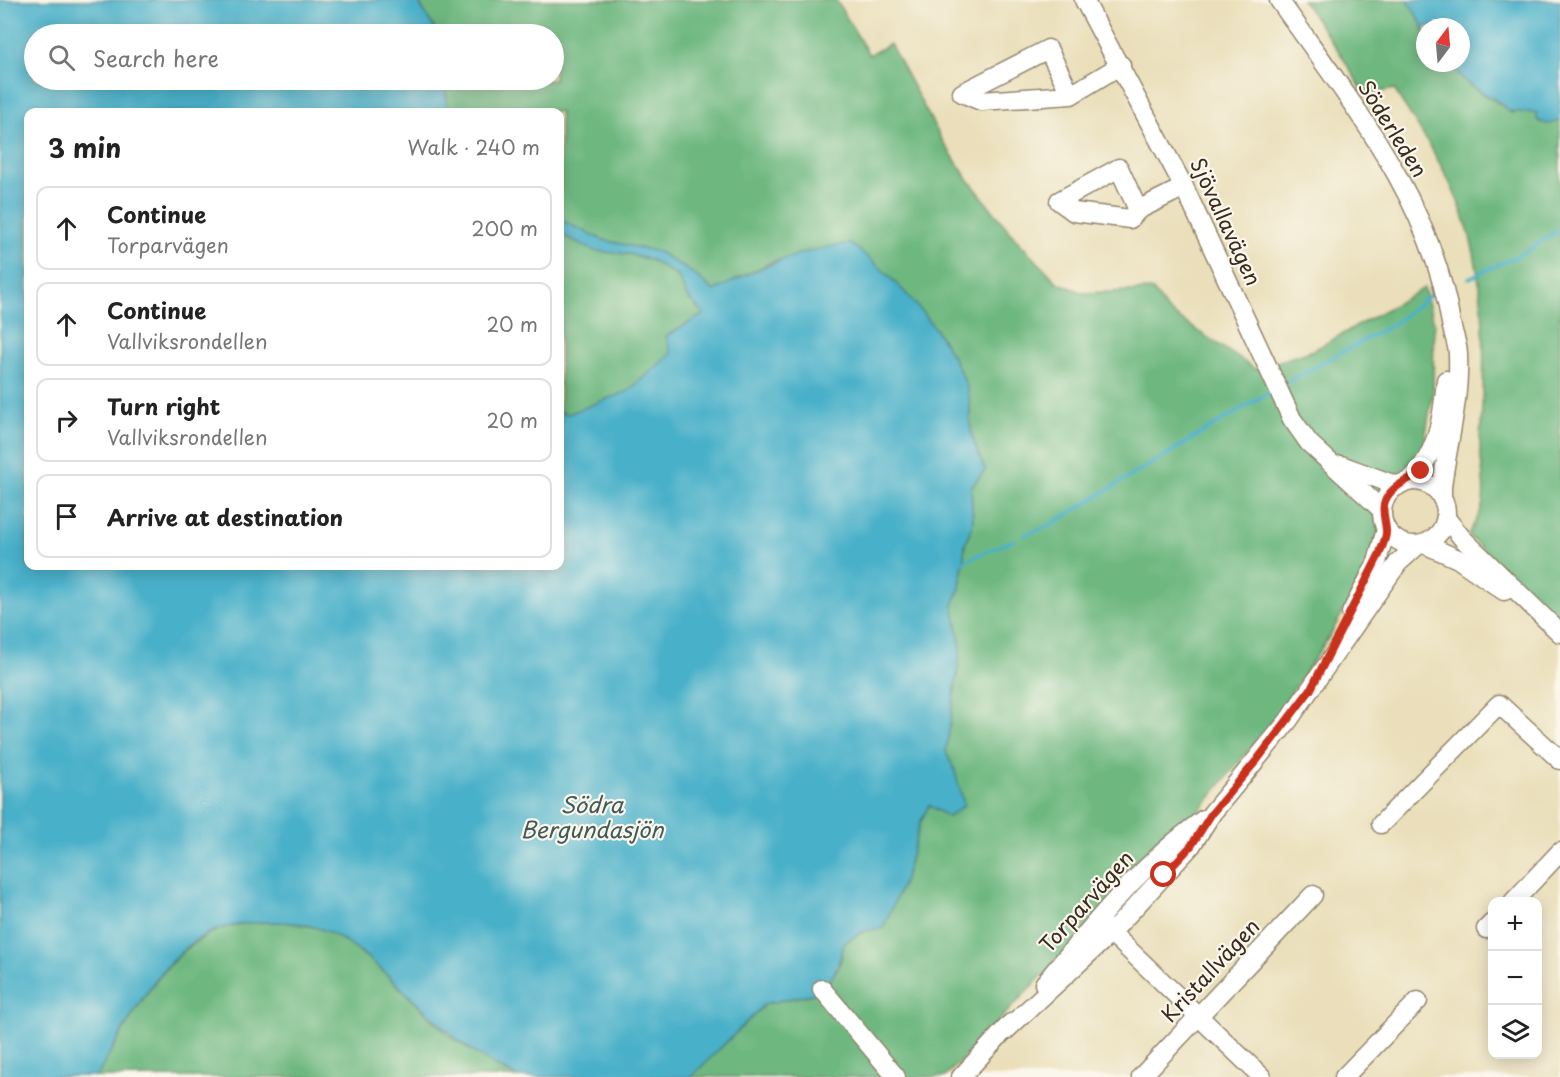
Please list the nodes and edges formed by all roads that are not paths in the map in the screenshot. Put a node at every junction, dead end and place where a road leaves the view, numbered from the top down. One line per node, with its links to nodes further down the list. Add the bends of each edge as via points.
1 (1084, 0): 3 (street, Sjövallavägen)
2 (1279, 0): 7 (street, Söderleden, via 1389,158 1424,229 1447,295)
3 (1120, 65): 4 (street); 5 (street, Sjövallavägen)
4 (1071, 95): 4 (street, via 1048,49 962,93 981,101)
5 (1184, 187): 6 (street); 8 (street, Sjövallavägen, via 1292,419)
6 (1138, 210)
7 (1452, 328): 9 (street, Söderleden, via 1439,427 1421,471); 10 (street, Söderleden, via 1458,349 1458,386)
8 (1329, 459): 9 (street, Sjövallavägen); 11 (street, Sjövallavägen)
9 (1403, 484): 10 (street, via 1428,485); 11 (street, via 1386,498)
10 (1442, 499): 12 (street)
11 (1382, 510): 13 (street)
12 (1446, 518): 14 (street, via 1438,534); 15 (street)
13 (1386, 529): 14 (street, via 1400,542); 17 (street, Torparvägen, via 1372,572)
14 (1421, 544): 15 (street, via 1458,559); 17 (street, Torparvägen, via 1398,563)
15 (1540, 616): 16 (street)
16 (1560, 633)
17 (1311, 689): 23 (street, Torparvägen, via 1212,813 1191,846)
18 (1558, 755): 19 (street, via 1499,704)
19 (1381, 824)
20 (1560, 852): 22 (street)
21 (1313, 895): 26 (street, Kristallvägen)
22 (1518, 897)
23 (1104, 927): 26 (street); 28 (street, Torparvägen)
24 (822, 989): 27 (street)
25 (1418, 1001): 31 (street)
26 (1200, 1017): 29 (street, Kristallvägen); 30 (street)
27 (896, 1077)
28 (961, 1077)
29 (1141, 1077)
30 (1262, 1077)
31 (1344, 1077)

